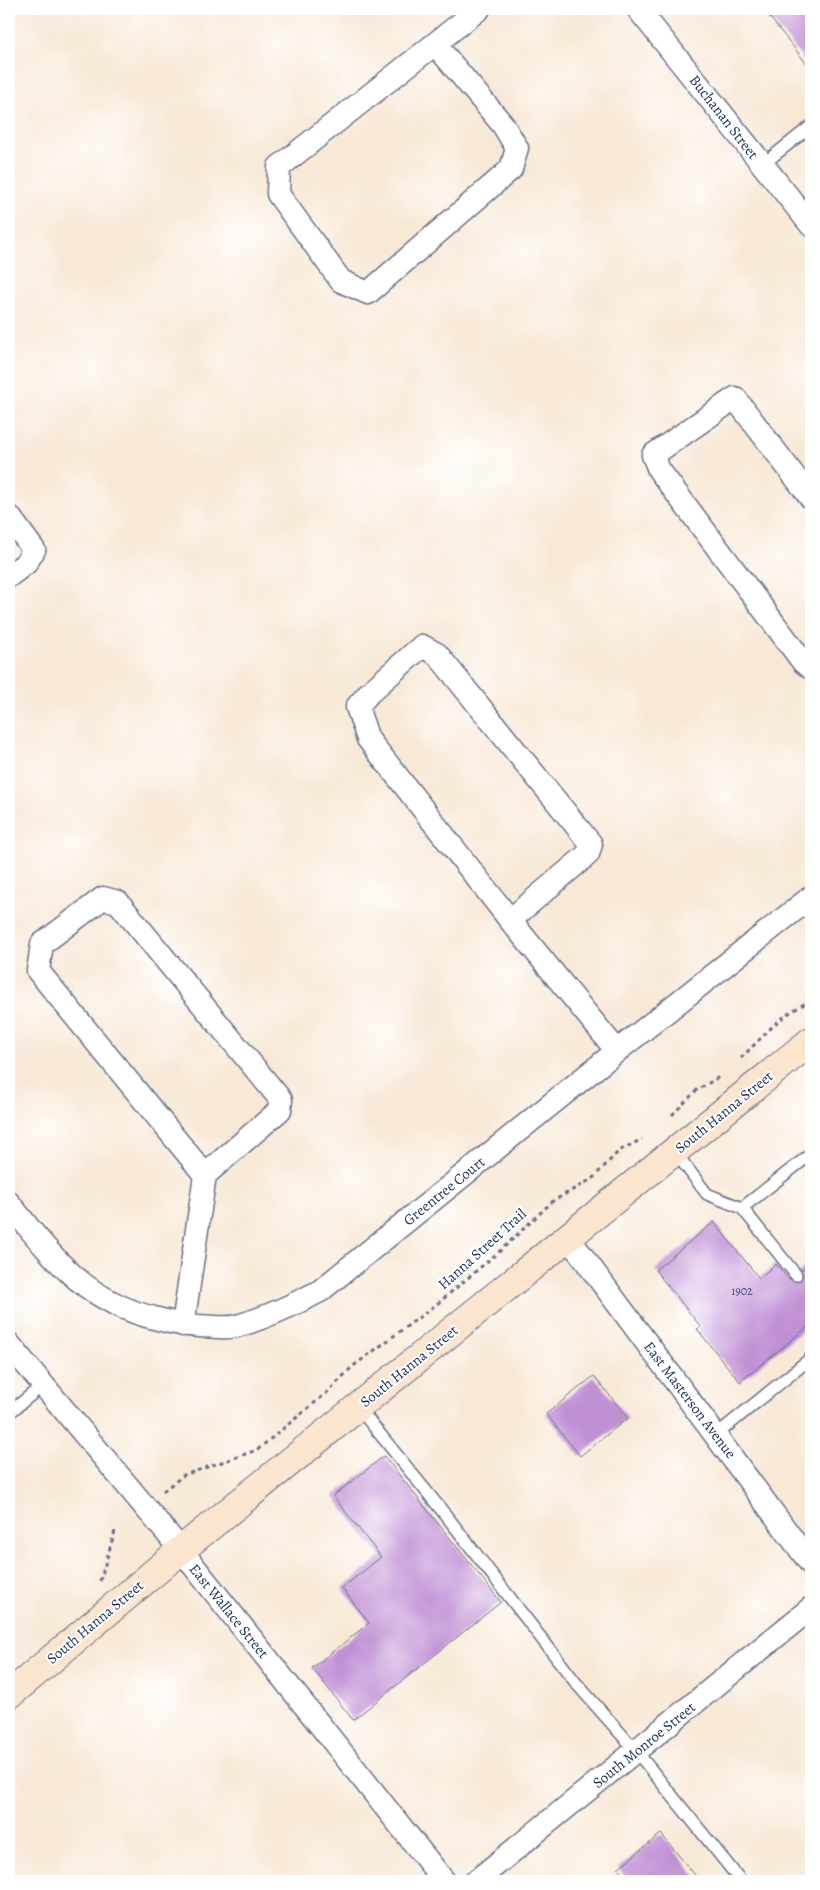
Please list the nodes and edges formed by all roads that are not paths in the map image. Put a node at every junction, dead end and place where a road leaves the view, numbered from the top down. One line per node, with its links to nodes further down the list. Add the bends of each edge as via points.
1 (479, 9): 3 (street)
2 (638, 9): 5 (street, Buchanan Street)
3 (435, 44): 3 (street, via 279,167 278,194 341,280 368,293 511,169 517,148 503,125)
4 (811, 126): 5 (lane)
5 (762, 165): 6 (street, Buchanan Street)
6 (811, 225)
7 (811, 498): 10 (street, via 735,398 653,455 659,470 803,662)
8 (9, 516): 9 (street, via 34,550 26,563)
9 (9, 576)
10 (811, 668)
11 (811, 897): 14 (street, Greentree Court)
12 (510, 920): 12 (street, via 368,739 357,708 368,693 422,646 437,654 591,844 588,854); 14 (street)
13 (811, 1041): 15 (street, South Hanna Street)
14 (617, 1051): 22 (street, Greentree Court, via 320,1291 280,1311 234,1327)
15 (675, 1152): 19 (lane, via 707,1194); 20 (street, South Hanna Street)
16 (811, 1163): 19 (lane, via 807,1157)
17 (206, 1176): 17 (street, via 280,1110 281,1100 118,902 103,898 42,944 38,970); 22 (street)
18 (9, 1203): 22 (street, Greentree Court, via 70,1274 100,1298 134,1314)
19 (742, 1208): 21 (lane)
20 (568, 1236): 26 (street, South Hanna Street); 28 (street, East Masterson Avenue)
21 (796, 1275)
22 (183, 1325)
23 (9, 1344): 25 (street, East Wallace Street)
24 (811, 1358): 28 (lane)
25 (43, 1385): 27 (lane); 29 (street, East Wallace Street)
26 (358, 1407): 29 (street, South Hanna Street); 33 (lane, via 576,1683)
27 (9, 1413)
28 (716, 1436): 30 (street, East Masterson Avenue)
29 (180, 1550): 32 (street, South Hanna Street); 34 (street, East Wallace Street)
30 (811, 1564)
31 (811, 1608): 33 (street, South Monroe Street)
32 (9, 1695)
33 (636, 1751): 35 (street, South Monroe Street); 36 (lane)
34 (444, 1881)
35 (476, 1881)
36 (741, 1881)

